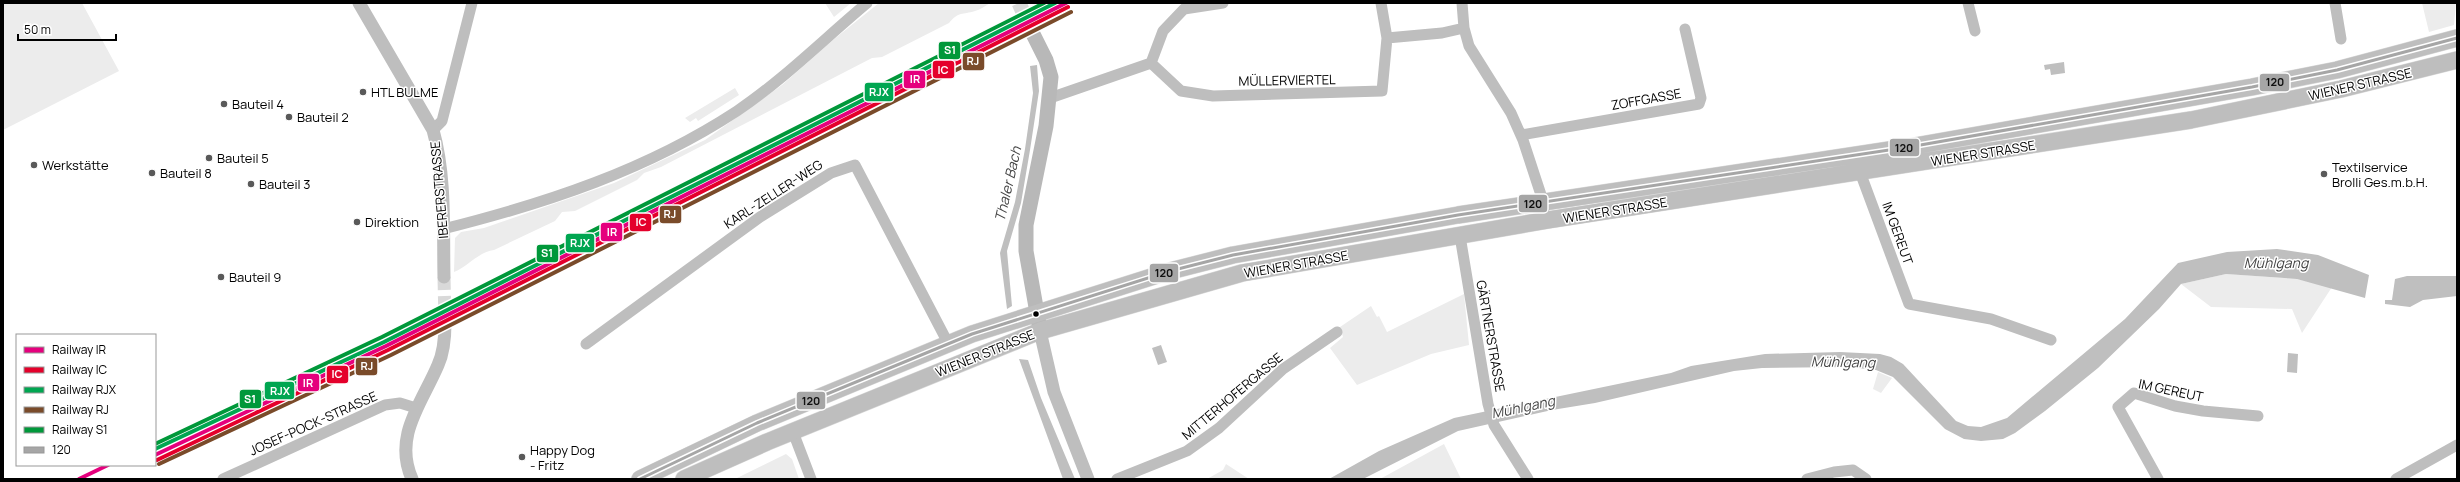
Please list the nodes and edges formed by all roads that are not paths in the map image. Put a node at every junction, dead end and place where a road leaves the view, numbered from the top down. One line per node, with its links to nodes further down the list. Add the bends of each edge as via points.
1 (359, 3): 19 (street, IBERERSTRASSE)
2 (472, 3): 19 (street, via 442,121)
3 (867, 3): 24 (street, via 737,111 684,142 626,171 582,189)
4 (1223, 3): 17 (street, via 1184,9 1163,31)
5 (1381, 3): 13 (street, MÜLLERVIERTEL)
6 (1462, 3): 9 (street)
7 (1968, 3): 12 (street)
8 (2335, 3): 15 (street)
9 (1464, 28): 13 (street, via 1442,33); 20 (street, via 1469,46 1511,113)
10 (1685, 29): 20 (street, ZOFFGASSE, via 1701,98 1699,104)
11 (1031, 30): 18 (main road, via 1046,60 1051,77)
12 (1975, 31)
13 (1387, 38): 17 (street, MÜLLERVIERTEL, via 1382,91 1213,96 1181,91)
14 (2457, 38): 22 (main road, WIENER STRASSE, via 2337,70 2252,87 1909,147)
15 (2341, 39)
16 (2457, 60): 21 (main road, WIENER STRASSE, via 2255,108)
17 (1150, 63): 18 (street)
18 (1050, 98): 27 (main road, via 1026,225 1026,250)
19 (433, 130): 24 (street, IBERERSTRASSE, via 438,147)
20 (1521, 135): 22 (street)
21 (1860, 172): 23 (main road, WIENER STRASSE); 31 (street, IM GEREUT, via 1910,310 1991,319)
22 (1544, 202): 23 (street); 27 (main road, WIENER STRASSE, via 1241,253 1170,271)
23 (1548, 220): 25 (main road, WIENER STRASSE)
24 (444, 229): 26 (street, IBERERSTRASSE)
25 (1460, 236): 29 (main road, WIENER STRASSE, via 1242,273); 46 (street, GÄRTNERSTRASSE, via 1488,404 1494,425)
26 (444, 277)
27 (1036, 312): 29 (main road); 32 (main road, WIENER STRASSE)
28 (445, 323): 34 (street, via 444,341 438,364)
29 (1040, 331): 36 (main road, WIENER STRASSE); 44 (street, via 1054,392)
30 (1337, 332): 45 (street, MITTERHOFERGASSE, via 1283,369 1219,428 1187,452)
31 (2051, 340)
32 (948, 343): 33 (street, KARL-ZELLER-WEG, via 855,165 831,173 760,216); 41 (main road, WIENER STRASSE, via 757,423)
33 (586, 344)
34 (416, 408): 39 (street, JOSEF-POCK-STRASSE, via 400,402 385,405); 40 (street, via 405,440 405,452)
35 (2258, 416): 49 (street, IM GEREUT, via 2203,412 2134,393 2118,407)
36 (793, 432): 42 (main road, WIENER STRASSE); 43 (street)
37 (2457, 444): 38 (street)
38 (2402, 478)
39 (223, 479)
40 (412, 479)
41 (640, 479)
42 (684, 479)
43 (811, 479)
44 (1088, 479)
45 (1117, 479)
46 (1528, 479)
47 (1807, 479): 48 (street, via 1853,470)
48 (1866, 479)
49 (2158, 479)

